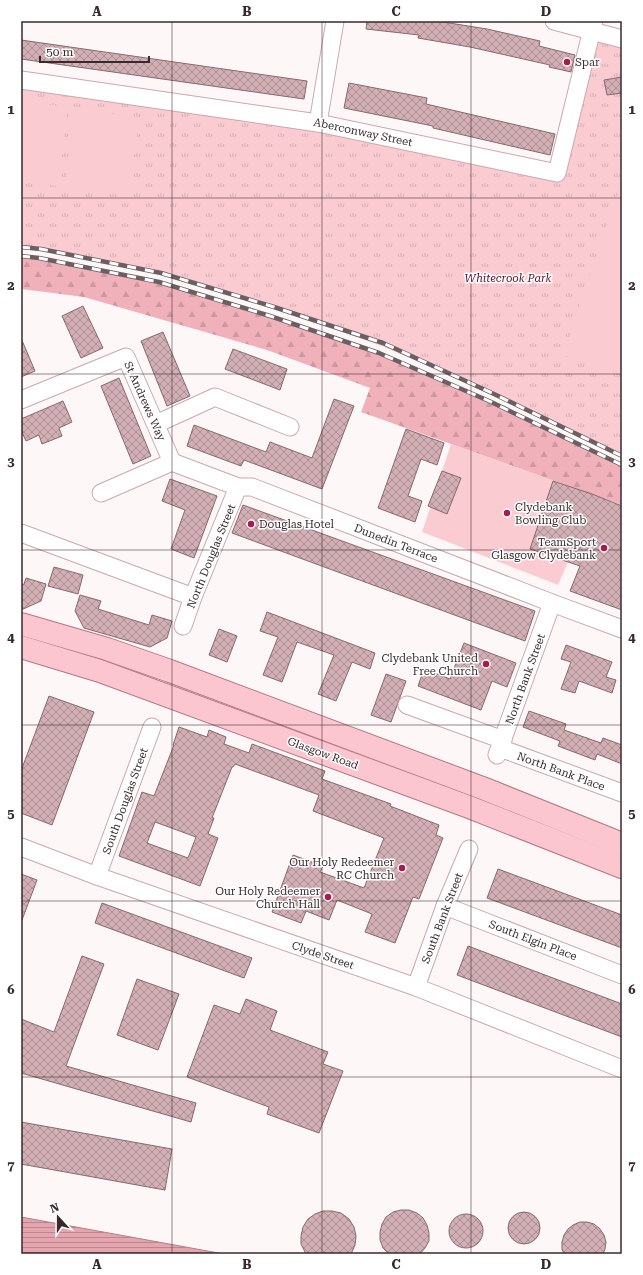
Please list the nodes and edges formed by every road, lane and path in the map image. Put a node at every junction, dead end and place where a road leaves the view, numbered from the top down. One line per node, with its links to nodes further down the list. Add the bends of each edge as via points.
1 (335, 21): 6 (street)
2 (554, 21): 3 (street)
3 (593, 26): 4 (street); 6 (street, Aberconway Street, via 557,173)
4 (622, 39)
5 (21, 80): 6 (street, Aberconway Street)
6 (318, 122)
7 (21, 400): 8 (street, St Andrews Way, via 126,357)
8 (156, 424): 9 (street, via 215,397); 10 (street, St Andrews Way)
9 (290, 427)
10 (172, 462): 11 (street); 12 (street)
11 (238, 487): 14 (street, North Douglas Street); 15 (street, Dunedin Terrace, via 252,488)
12 (101, 493)
13 (21, 533): 14 (street)
14 (193, 597): 17 (street, North Douglas Street)
15 (552, 603): 18 (street, Dunedin Terrace); 22 (street, North Bank Street)
16 (21, 624): 24 (main road, Glasgow Road, via 107,649 170,671 485,789)
17 (183, 626)
18 (622, 629)
19 (21, 647): 27 (main road, Glasgow Road, via 100,671)
20 (407, 705): 22 (street, North Bank Place)
21 (152, 727): 28 (street, South Douglas Street)
22 (500, 748): 23 (street, North Bank Place)
23 (622, 793)
24 (622, 844)
25 (21, 847): 28 (street, Clyde Street)
26 (469, 849): 29 (street, South Bank Street)
27 (622, 867)
28 (97, 876): 31 (street, Clyde Street)
29 (445, 906): 30 (street, South Elgin Place); 31 (street, South Bank Street)
30 (622, 975)
31 (416, 987): 32 (street, Clyde Street)
32 (622, 1069)

